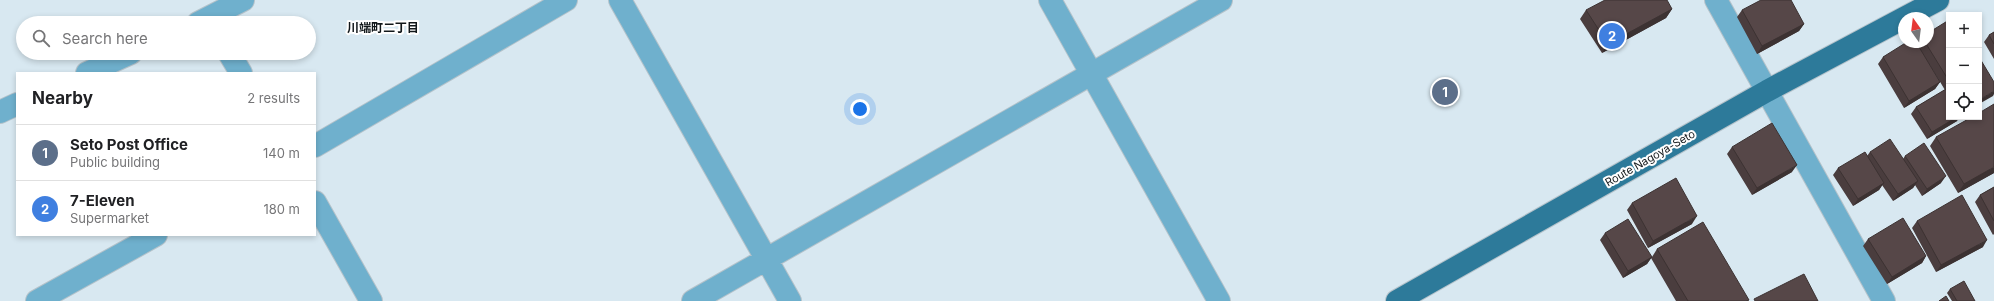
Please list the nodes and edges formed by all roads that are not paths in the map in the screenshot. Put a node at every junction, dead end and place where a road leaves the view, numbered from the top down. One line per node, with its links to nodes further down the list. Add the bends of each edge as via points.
1 (243, 0): 9 (street)
2 (566, 0): 19 (street)
3 (620, 0): 22 (street)
4 (1050, 0): 15 (street)
5 (1221, 0): 15 (street)
6 (1716, 0): 16 (street)
7 (1938, 0): 8 (main road, Route Nagoya-Seto)
8 (1915, 12)
9 (216, 16)
10 (1898, 21): 16 (main road, Route Nagoya-Seto)
11 (116, 60): 13 (street)
12 (234, 60): 14 (street)
13 (89, 72)
14 (240, 72)
15 (1091, 74): 22 (street); 27 (street)
16 (1767, 91): 28 (main road, Route Nagoya-Seto); 29 (street)
17 (16, 104): 18 (street)
18 (0, 112)
19 (316, 145)
20 (316, 204): 24 (street)
21 (154, 236): 23 (street)
22 (766, 260): 25 (street); 26 (street)
23 (37, 301)
24 (370, 301)
25 (693, 301)
26 (790, 301)
27 (1219, 301)
28 (1397, 301)
29 (1884, 301)

